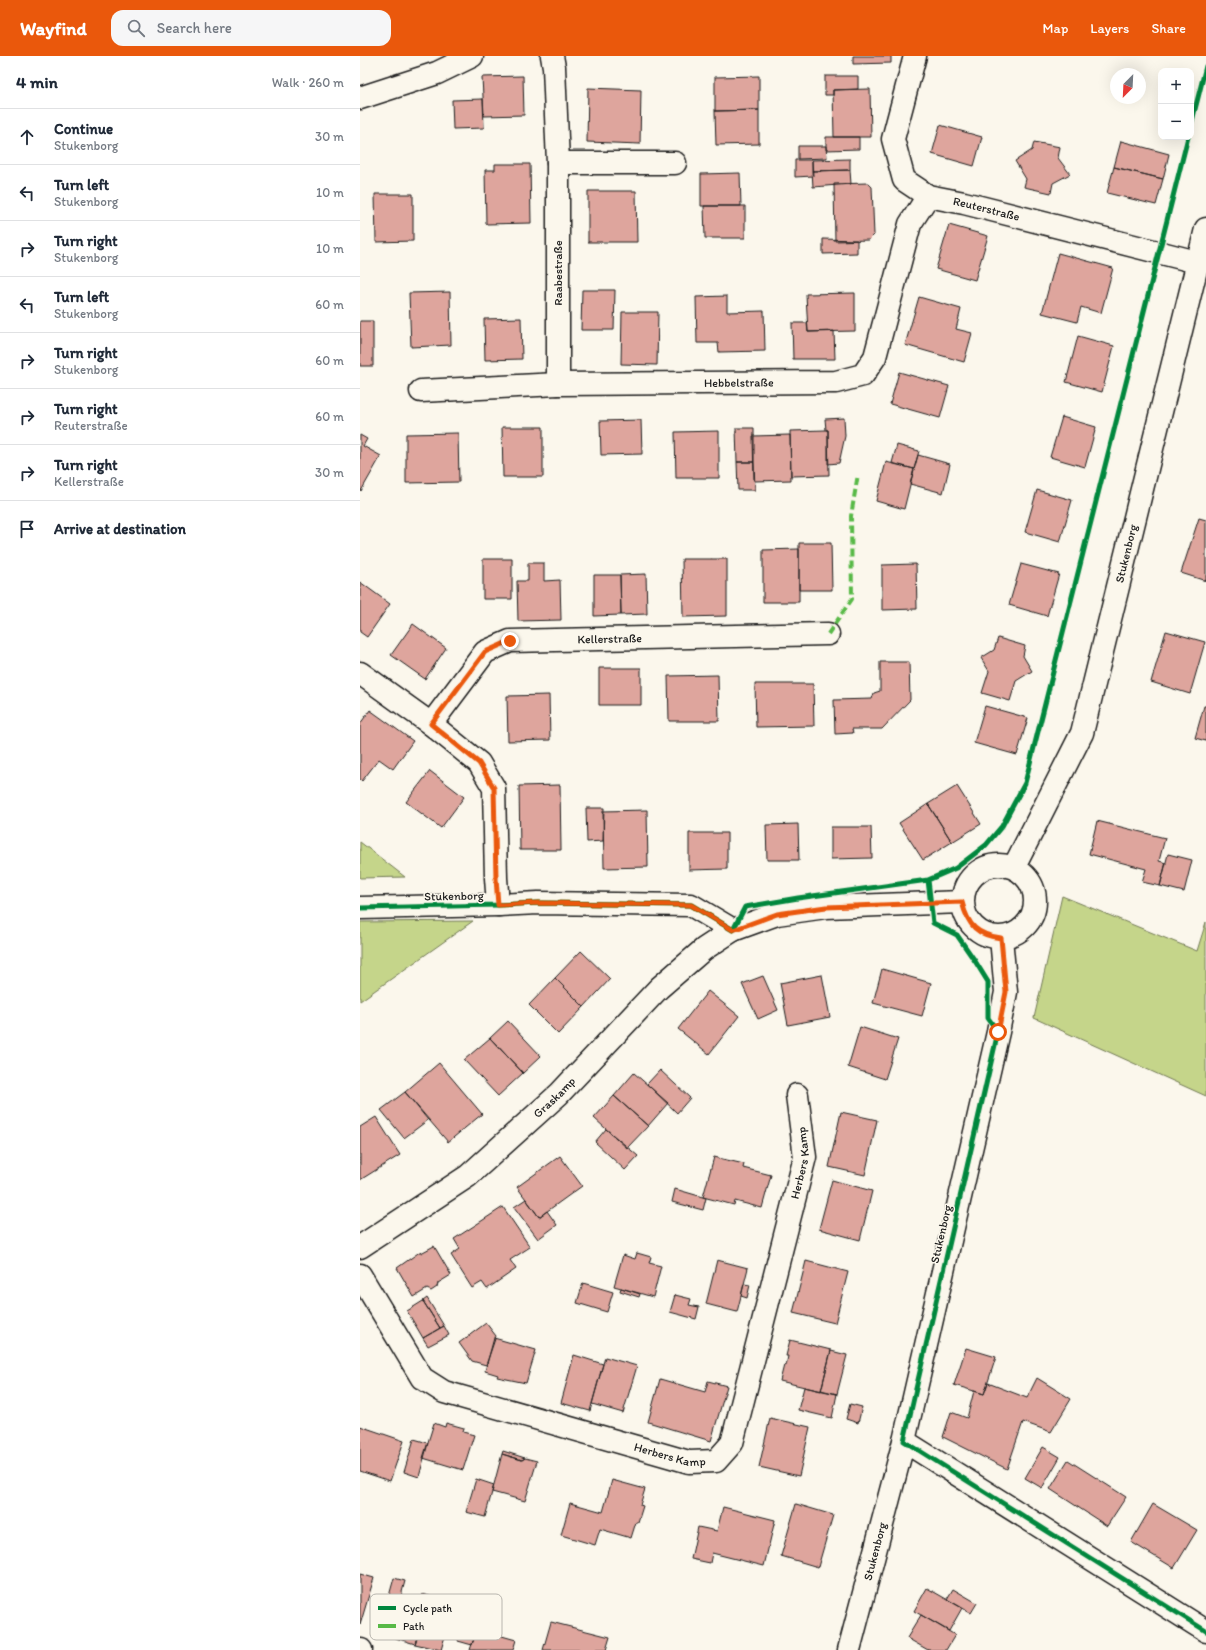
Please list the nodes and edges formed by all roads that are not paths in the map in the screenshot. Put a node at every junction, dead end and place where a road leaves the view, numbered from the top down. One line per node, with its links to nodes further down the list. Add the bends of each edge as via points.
1 (472, 56): 4 (street, via 437,73)
2 (552, 56): 5 (street, Raabestraße)
3 (915, 56): 7 (street, Reuterstraße, via 893,139 904,180)
4 (360, 98)
5 (558, 163): 6 (street); 10 (street, Raabestraße)
6 (675, 163)
7 (928, 196): 9 (street, Reuterstraße); 10 (street, Hebbelstraße, via 910,224 875,357 863,375 836,382)
8 (1206, 229): 9 (street, Stukenborg)
9 (1197, 262): 15 (street, Stukenborg, via 1082,733)
10 (558, 384): 11 (street, Hebbelstraße)
11 (421, 391)
12 (828, 634): 14 (street, Kellerstraße, via 510,641 485,652)
13 (360, 673): 14 (street)
14 (431, 724): 17 (street, via 479,763 494,788)
15 (1014, 867): 16 (street, via 996,864 979,870 966,884); 20 (street, via 1028,876 1035,891 1036,908 1030,923 1017,933)
16 (962, 902): 19 (street, via 826,907 777,914); 20 (street, via 966,916 974,928 987,936)
17 (498, 905): 18 (street, Stukenborg); 19 (street, Stukenborg, via 691,905)
18 (360, 908)
19 (733, 930): 22 (street, Graskamp, via 704,949 659,988 559,1094 468,1176)
20 (1001, 938): 24 (street, Stukenborg, via 1006,992)
21 (797, 1095): 23 (street, Herbers Kamp, via 805,1157 732,1443 716,1461 689,1462 444,1392 422,1378)
22 (360, 1247)
23 (360, 1275)
24 (904, 1441): 25 (street); 26 (street, Stukenborg)
25 (1206, 1631)
26 (849, 1650)

